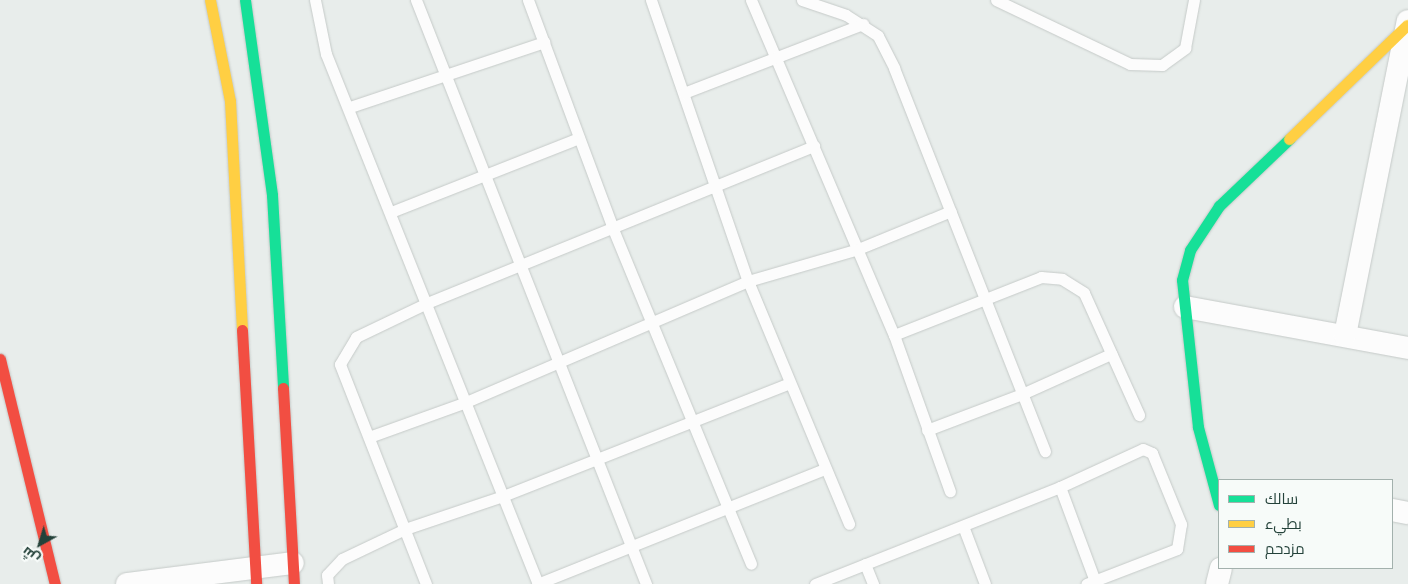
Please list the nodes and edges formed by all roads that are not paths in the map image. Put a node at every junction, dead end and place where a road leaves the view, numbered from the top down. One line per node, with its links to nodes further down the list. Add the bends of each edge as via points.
1 (210, 0): 64 (main road, via 230,102)
2 (245, 0): 63 (main road, via 272,195)
3 (315, 0): 18 (lane, via 326,54)
4 (416, 0): 15 (lane)
5 (528, 0): 13 (lane)
6 (651, 0): 17 (lane)
7 (751, 0): 14 (lane)
8 (802, 0): 12 (lane)
9 (996, 0): 10 (lane, via 1130,64 1162,65 1184,48)
10 (1194, 0)
11 (1408, 23): 16 (street); 31 (main road, via 1219,206 1190,250 1182,280)
12 (863, 24): 14 (lane); 23 (lane, via 878,36 894,68)
13 (544, 42): 15 (lane); 19 (lane)
14 (776, 59): 17 (lane); 20 (lane)
15 (446, 77): 18 (lane); 21 (lane)
16 (1402, 78): 34 (street)
17 (684, 93): 22 (lane)
18 (350, 107): 24 (lane)
19 (579, 138): 21 (lane); 25 (lane)
20 (814, 146): 22 (lane); 26 (lane)
21 (485, 177): 24 (lane); 27 (lane)
22 (718, 187): 25 (lane); 28 (lane)
23 (951, 211): 26 (lane); 29 (lane)
24 (391, 212): 30 (lane)
25 (613, 229): 27 (lane); 32 (lane)
26 (858, 249): 28 (lane); 33 (lane)
27 (520, 266): 30 (lane); 38 (lane)
28 (748, 281): 32 (lane); 39 (lane)
29 (984, 296): 33 (lane); 36 (lane, via 1041,277 1062,279 1084,293); 40 (lane)
30 (427, 303): 41 (lane); 45 (lane, via 356,337 344,351 340,364)
31 (1185, 307): 34 (street); 49 (main road, via 1198,427)
32 (651, 323): 38 (lane); 43 (lane)
33 (894, 335): 44 (lane)
34 (1345, 335): 35 (street)
35 (1408, 348)
36 (1111, 354): 40 (lane); 42 (lane)
37 (0, 359): 66 (main road)
38 (555, 364): 41 (lane); 47 (lane)
39 (790, 383): 43 (lane); 48 (lane)
40 (1022, 394): 44 (lane); 46 (lane)
41 (466, 402): 45 (lane); 52 (lane)
42 (1139, 414)
43 (690, 423): 47 (lane); 53 (lane)
44 (927, 430): 51 (lane)
45 (369, 437): 58 (lane)
46 (1045, 451)
47 (595, 460): 52 (lane); 59 (lane)
48 (825, 468): 53 (lane); 56 (lane)
49 (1219, 479)
50 (1060, 487): 57 (lane); 65 (lane); 65 (lane, via 1143,449 1157,463 1181,524 1177,548)
51 (950, 491)
52 (503, 496): 58 (lane); 70 (lane)
53 (728, 508): 59 (lane); 60 (lane)
54 (1393, 510): 55 (street)
55 (1408, 513)
56 (849, 524)
57 (963, 526): 61 (lane); 74 (lane)
58 (405, 530): 68 (lane, via 342,559 328,575); 69 (lane)
59 (630, 547): 70 (lane); 71 (lane)
60 (751, 564)
61 (866, 564): 72 (lane); 73 (lane)
62 (1221, 569): 75 (street)
63 (294, 573): 64 (street)
64 (256, 576): 67 (street)
65 (1092, 583)
66 (55, 584)
67 (127, 584)
68 (328, 584)
69 (426, 584)
70 (538, 584)
71 (646, 584)
72 (815, 584)
73 (873, 584)
74 (985, 584)
75 (1217, 584)

